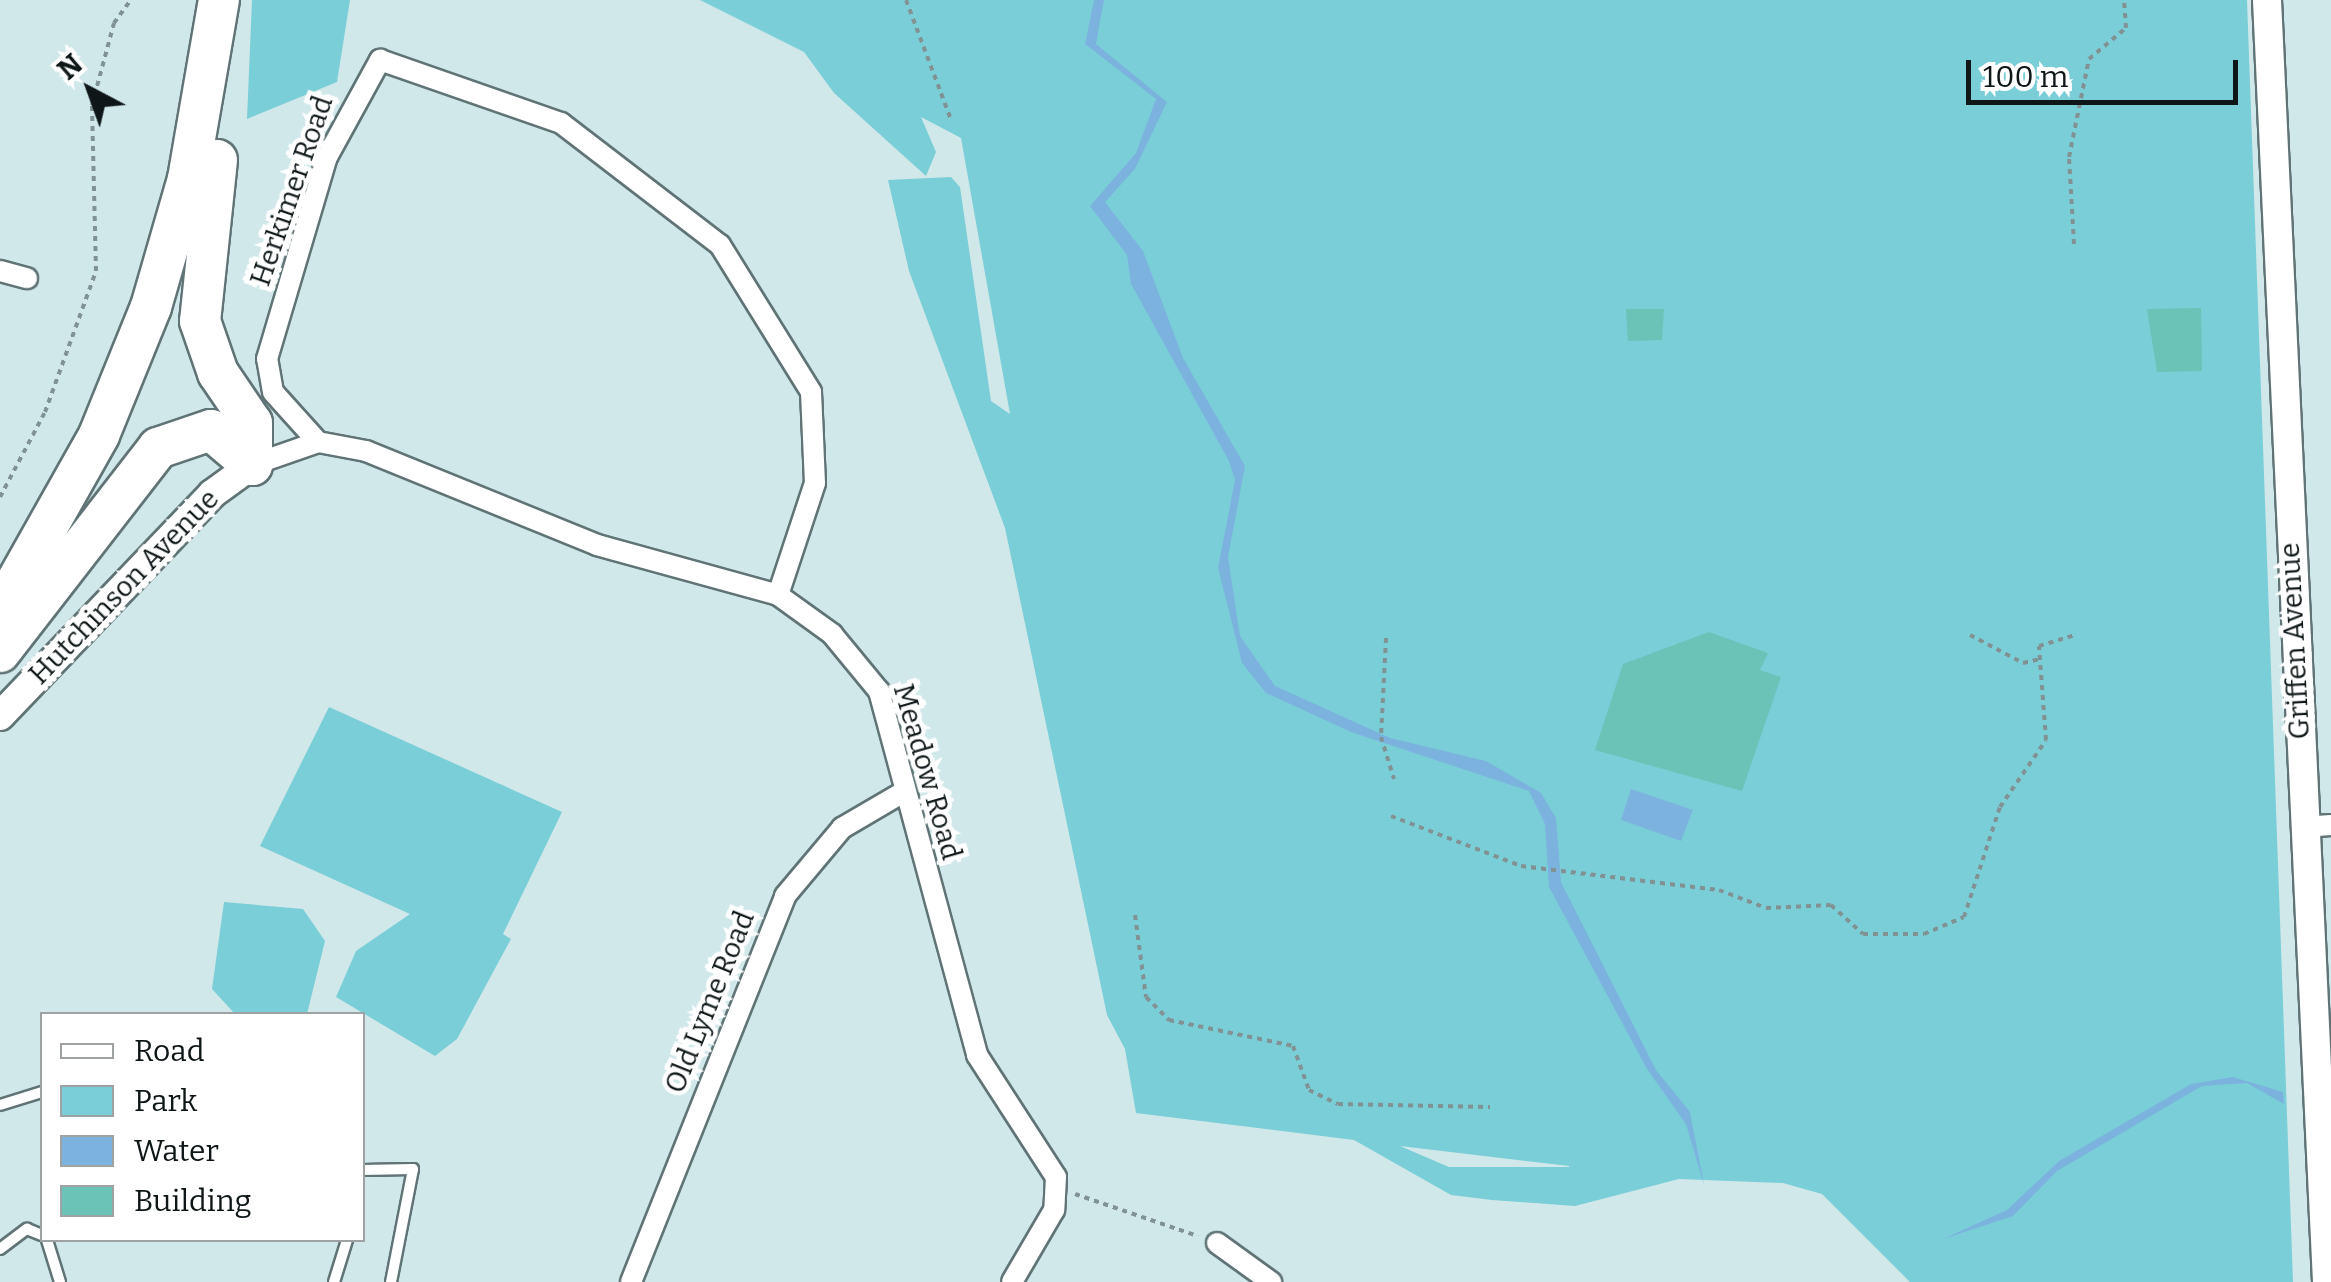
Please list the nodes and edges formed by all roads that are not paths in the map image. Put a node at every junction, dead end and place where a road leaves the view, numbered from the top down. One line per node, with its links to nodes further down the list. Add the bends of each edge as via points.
1 (196, 0): 9 (highway, via 167,171 130,300 73,436)
2 (219, 0): 11 (highway, via 188,180 151,307 84,464)
3 (234, 0): 8 (highway, via 198,304 211,358 252,423)
4 (2266, 0): 15 (street, Griffen Avenue)
5 (0, 271): 6 (street)
6 (27, 278)
7 (318, 442): 8 (street); 10 (street, Meadow Road, via 396,460 597,545); 10 (street, Herkimer Road, via 273,392 267,358 327,158 380,60 562,123 720,245 811,392 815,483)
8 (252, 465): 12 (highway, via 211,430 158,448); 13 (street, Hutchinson Avenue, via 212,494)
9 (0, 570)
10 (778, 596): 14 (street, Meadow Road, via 865,670)
11 (0, 612)
12 (0, 652)
13 (0, 716)
14 (905, 791): 27 (street, Old Lyme Road, via 842,828 785,896); 28 (street, Meadow Road, via 978,1055 1049,1158 1054,1210)
15 (2317, 826): 30 (street, Griffen Avenue)
16 (40, 1093): 17 (lane)
17 (0, 1106)
18 (365, 1170): 26 (lane, via 412,1169)
19 (40, 1235): 23 (lane, via 28,1229)
20 (47, 1242): 24 (lane)
21 (346, 1242): 25 (lane)
22 (1216, 1243): 29 (street)
23 (0, 1249)
24 (60, 1282)
25 (334, 1282)
26 (391, 1282)
27 (631, 1282)
28 (1012, 1282)
29 (1271, 1282)
30 (2327, 1282)

